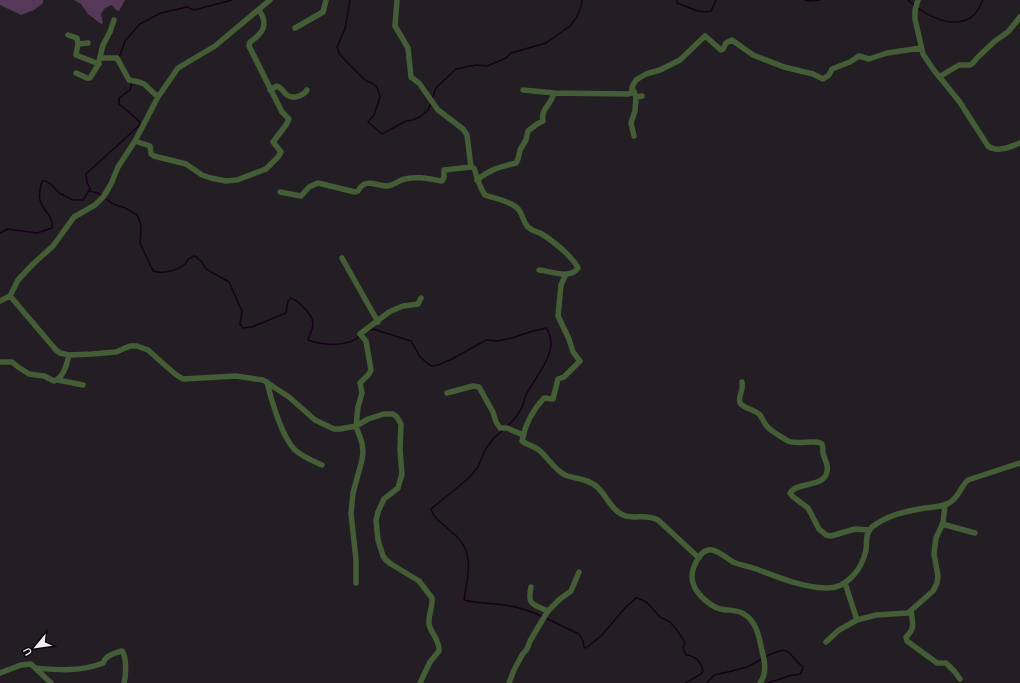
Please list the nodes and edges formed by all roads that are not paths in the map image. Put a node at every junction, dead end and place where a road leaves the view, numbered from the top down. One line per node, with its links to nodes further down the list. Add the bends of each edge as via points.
1 (270, 0): 5 (street)
2 (326, 0): 8 (street, via 323,12)
3 (397, 0): 26 (street, via 395,26 408,48 411,77 418,81 441,113 463,129 467,135)
4 (917, 5): 12 (street, via 915,19)
5 (259, 10): 18 (street, via 264,28 249,46); 22 (street, via 215,46 180,66)
6 (1020, 17): 16 (street, via 1008,32 973,63 959,65)
7 (114, 20): 13 (street)
8 (295, 28)
9 (68, 35): 10 (street, via 77,37)
10 (78, 44): 11 (street); 14 (street, via 76,55)
11 (88, 44)
12 (921, 48): 16 (street); 17 (street, via 887,53 869,59 859,56 832,69 823,79 752,55 732,40 726,43 724,50 721,50 705,36 680,60 642,76)
13 (100, 58): 14 (street); 22 (street, via 117,58 130,81 144,84)
14 (99, 64): 15 (street, via 90,78)
15 (76, 73)
16 (940, 77): 25 (street, via 990,148 998,149)
17 (632, 87): 21 (street, via 631,93 627,95); 23 (street, via 639,96 631,123)
18 (270, 90): 19 (street, via 278,86 288,96 293,97 299,97); 24 (street, via 282,112 289,119 273,142 281,153 266,169 226,181 211,178 186,164 154,156 151,154 150,146)
19 (307, 90)
20 (523, 90): 21 (street)
21 (554, 93): 27 (street, via 543,110 543,121 528,131 516,164 497,167)
22 (158, 97): 24 (street)
23 (634, 136)
24 (135, 141): 32 (street, via 100,202 74,217 53,246 18,280)
25 (1020, 143)
26 (471, 166): 27 (street); 28 (street, via 444,170 442,181 420,177 404,179 388,187 364,183 354,192 318,183 309,186 301,196)
27 (477, 180): 31 (street, via 485,194 506,201 517,208 529,228 548,238 567,254 578,268 573,273)
28 (280, 192)
29 (342, 258): 35 (street)
30 (540, 270): 31 (street)
31 (566, 274): 44 (street, via 561,285 558,316 579,361 558,379 553,399 544,398 535,409)
32 (10, 296): 34 (street); 36 (street, via 56,350)
33 (421, 298): 35 (street, via 418,304 390,312)
34 (0, 301)
35 (378, 322): 43 (street, via 360,334 366,341 371,370 360,382 362,391)
36 (69, 355): 38 (street); 39 (street, via 116,352 137,346 148,350 183,378 236,376)
37 (0, 362): 38 (street, via 11,361 29,374)
38 (58, 380): 41 (street)
39 (267, 382): 43 (street, via 315,420 327,426 340,429); 46 (street, via 288,441 304,456)
40 (742, 382): 49 (street, via 740,403 760,415 772,431 796,443 822,444 827,466 825,476 817,482 793,489 790,493 808,508 819,529 831,536 855,529)
41 (83, 385)
42 (447, 393): 44 (street, via 473,386 479,387 500,428 507,428)
43 (356, 426): 53 (street, via 363,452 353,493 351,514); 66 (street, via 389,413 400,421 401,479 398,488 382,503 376,520 376,531 386,560 419,581 432,598 429,621 439,643 439,651 430,662)
44 (523, 435): 51 (street, via 523,442 540,451 563,474 592,482 604,493 612,507 622,515 651,516 658,520)
45 (1020, 463): 47 (street, via 968,480 958,496)
46 (322, 465)
47 (944, 505): 48 (street); 49 (street, via 902,512)
48 (942, 524): 50 (street); 57 (street, via 936,538 934,554 937,583 928,596)
49 (869, 530): 54 (street, via 860,566)
50 (976, 533)
51 (699, 558): 54 (street, via 705,551 713,550 734,562 787,581 826,588); 63 (street, via 692,576 697,590 707,602 722,610 738,611 752,621 764,657 765,671)
52 (579, 572): 56 (street, via 571,592)
53 (356, 583)
54 (845, 583): 58 (street)
55 (531, 587): 56 (street, via 531,603)
56 (548, 611): 67 (street)
57 (911, 611): 58 (street); 62 (street, via 913,626 906,637 907,641 937,663 946,663)
58 (857, 620): 59 (street, via 839,630)
59 (826, 642)
60 (35, 668): 61 (street, via 31,664 26,664); 64 (street); 65 (street, via 62,671 89,668 122,651)
61 (0, 673)
62 (960, 679)
63 (762, 682)
64 (51, 683)
65 (124, 683)
66 (420, 683)
67 (509, 683)

